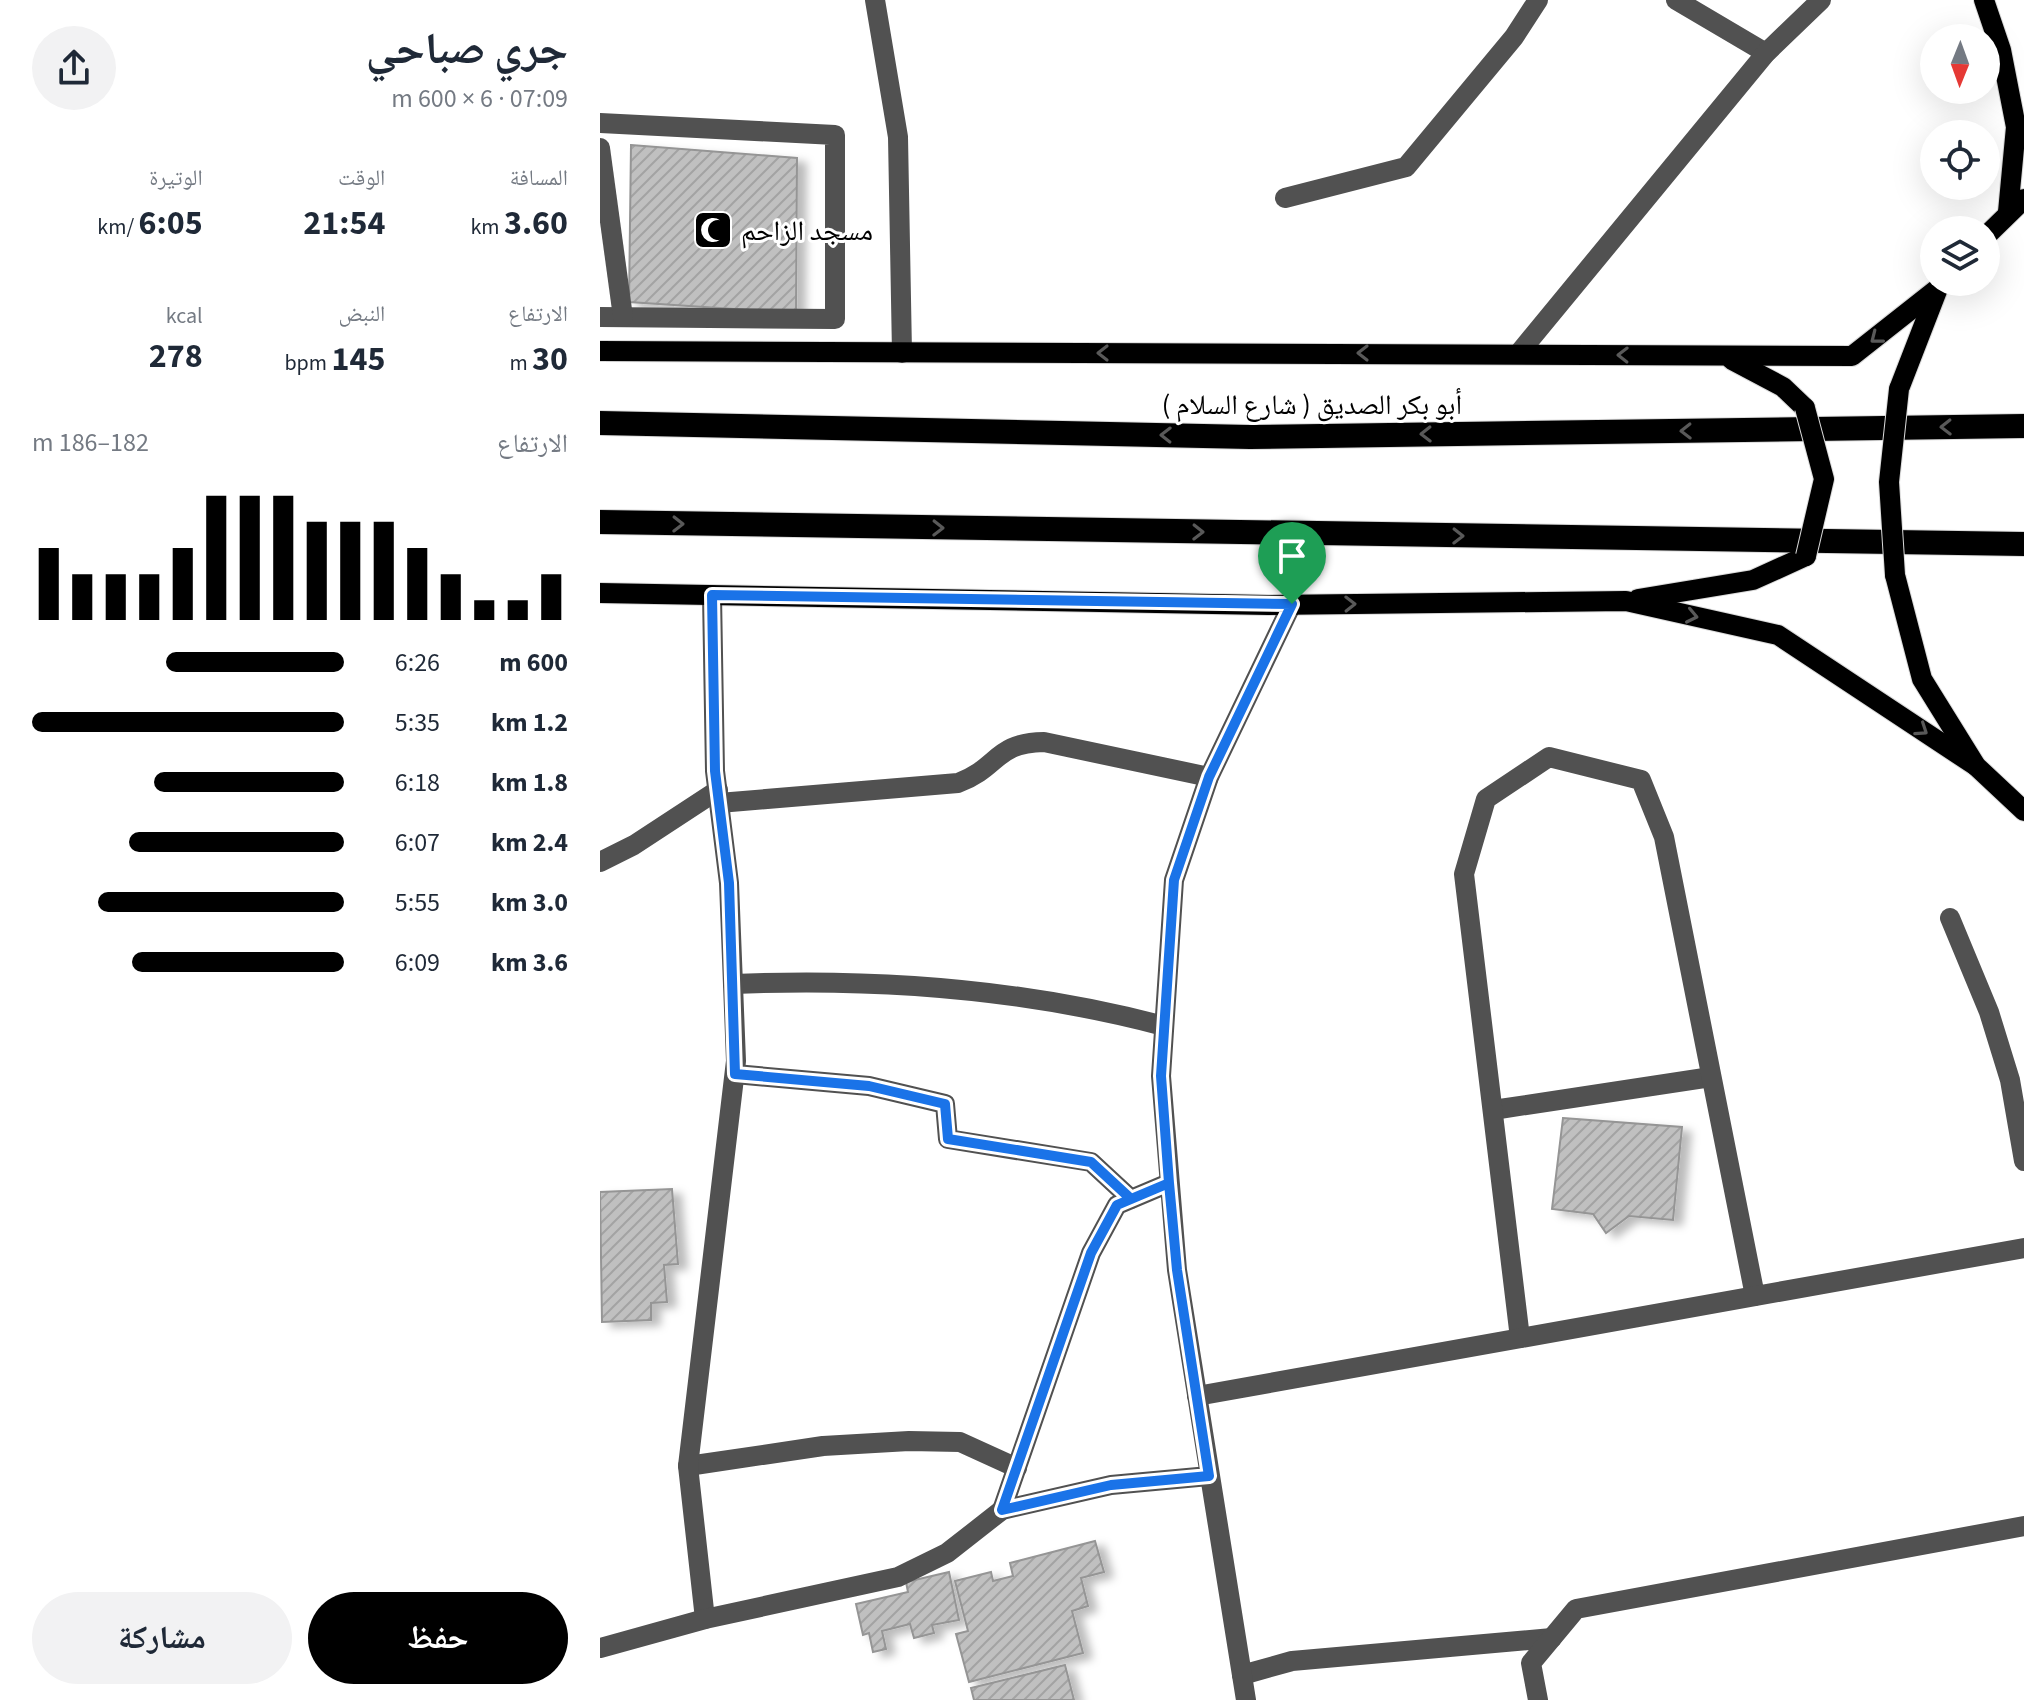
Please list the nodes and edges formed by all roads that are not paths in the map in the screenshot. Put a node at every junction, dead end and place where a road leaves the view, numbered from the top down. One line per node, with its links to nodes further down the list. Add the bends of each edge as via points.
1 (875, 0): 17 (street, via 898,137)
2 (1538, 0): 9 (street, via 1514,37 1406,167)
3 (1676, 0): 6 (street)
4 (1821, 0): 6 (street)
5 (1984, 0): 10 (main road, via 2001,50 2016,127)
6 (1766, 53): 18 (street)
7 (600, 123): 15 (street, via 835,135 835,319)
8 (600, 148): 15 (street)
9 (1285, 198)
10 (2016, 206): 11 (main road)
11 (2000, 222)
12 (1928, 296): 19 (main road, one-way to 19, via 1852,356)
13 (1937, 296): 28 (main road, bridge, via 1899,389 1889,482 1895,575 1922,679)
14 (600, 317): 15 (street)
15 (623, 317)
16 (600, 351): 17 (main road)
17 (902, 353): 18 (main road, one-way to 17)
18 (1519, 353): 19 (main road, one-way to 18)
19 (1729, 358): 26 (main road, bridge, via 1783,387 1805,408 1824,479 1806,556 1753,580)
20 (600, 423): 21 (highway, ( شارع السلام ) أبو بكر الصديق, one-way to 20, via 1250,437)
21 (2024, 426)
22 (600, 522): 23 (highway, one-way to 23)
23 (2024, 544)
24 (600, 593): 25 (main road)
25 (712, 595): 27 (main road); 30 (street)
26 (1626, 601): 27 (main road, one-way to 26); 28 (main road, one-way to 28, via 1778,635)
27 (1292, 604): 29 (street)
28 (1976, 766): 31 (main road)
29 (1209, 777): 30 (street, via 1044,742 1019,743 958,783); 35 (street, via 1174,880)
30 (718, 797): 32 (street); 34 (street, via 729,883)
31 (2024, 811)
32 (600, 862)
33 (1950, 918): 39 (street, via 2010,1080)
34 (733, 984): 35 (street, via 818,980 989,993 1091,1007); 36 (street)
35 (1164, 1026): 40 (street, via 1161,1076)
36 (735, 1074): 41 (street, via 869,1086 945,1104 948,1139 1091,1162); 46 (street)
37 (1711, 1077): 38 (street); 38 (street, via 1664,837 1641,780 1549,757 1486,799 1464,874); 43 (street)
38 (1493, 1110): 44 (street)
39 (2024, 1161)
40 (1169, 1183): 41 (street); 45 (street)
41 (1131, 1199): 47 (street, via 1117,1205 1091,1253)
42 (2024, 1248): 43 (street)
43 (1755, 1296): 44 (street)
44 (1520, 1338): 45 (street)
45 (1197, 1396): 48 (street)
46 (688, 1466): 47 (street, via 823,1446 909,1441 960,1442); 51 (street)
47 (1017, 1468): 49 (street)
48 (1209, 1476): 49 (street, via 1111,1485); 54 (street)
49 (1002, 1510): 51 (street, via 947,1553 898,1577)
50 (2024, 1526): 52 (street, via 1576,1609)
51 (705, 1619): 53 (street)
52 (1552, 1638): 54 (street, via 1292,1661); 56 (street, via 1531,1663)
53 (600, 1648)
54 (1242, 1675): 55 (street)
55 (1246, 1700)
56 (1538, 1700)

